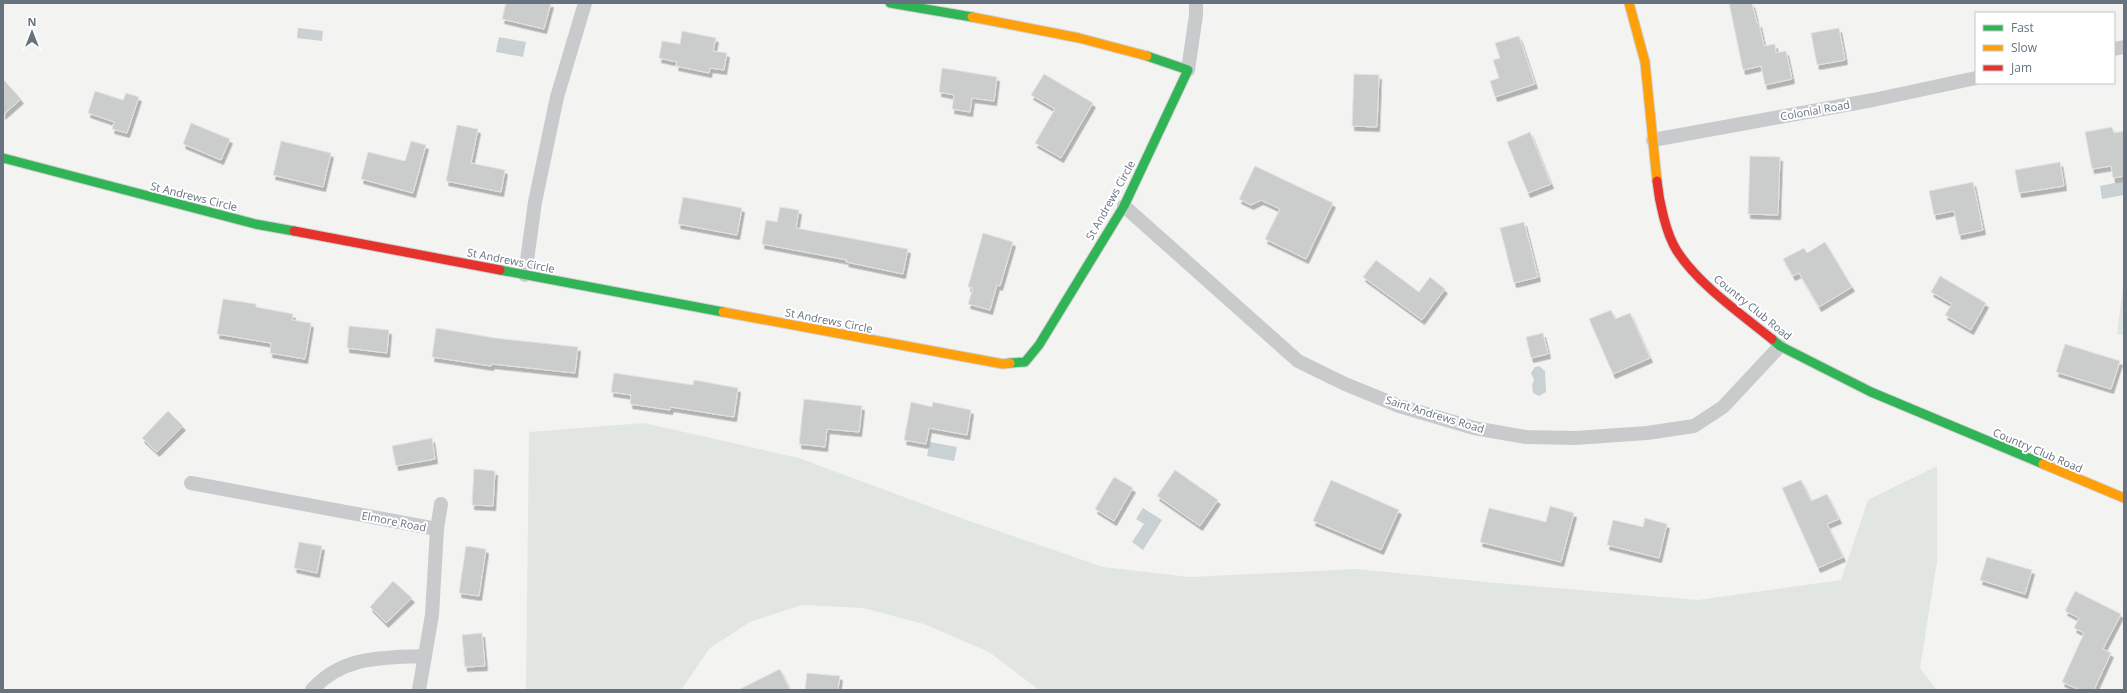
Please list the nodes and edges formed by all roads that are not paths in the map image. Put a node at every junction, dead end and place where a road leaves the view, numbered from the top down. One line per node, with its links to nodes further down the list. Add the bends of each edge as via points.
1 (585, 3): 10 (street, via 557,97 535,202)
2 (890, 3): 5 (street, via 1071,36 1154,57)
3 (1196, 3): 5 (street)
4 (1629, 3): 7 (street, Country Club Road, via 1645,62)
5 (1188, 70): 9 (street, St Andrews Circle)
6 (1975, 78): 7 (street, Colonial Road, via 1873,100)
7 (1653, 140): 11 (street, Country Club Road, via 1659,204 1677,251 1709,288)
8 (3, 158): 10 (street, St Andrews Circle, via 255,224)
9 (1124, 206): 10 (street, St Andrews Circle, via 1039,345 1025,362 1003,364); 11 (street, Saint Andrews Road, via 1298,360 1345,384 1399,406 1474,428 1526,437 1576,438 1647,433 1694,426 1723,407)
10 (525, 275)
11 (1780, 346): 13 (street, Country Club Road, via 1871,392)
12 (191, 483): 15 (street, Elmore Road)
13 (2124, 498)
14 (441, 504): 15 (street)
15 (437, 529): 16 (street, Elmore Road, via 432,615)
16 (425, 656): 17 (street, via 367,658 345,667 318,683); 18 (street, Elmore Road)
17 (312, 690)
18 (419, 690)

